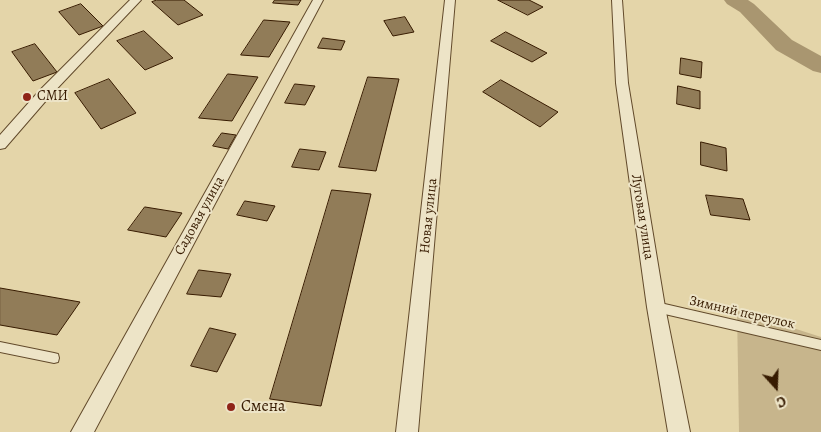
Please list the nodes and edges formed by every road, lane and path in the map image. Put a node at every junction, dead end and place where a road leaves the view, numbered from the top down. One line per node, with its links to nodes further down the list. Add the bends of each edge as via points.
1 (136, 0): 5 (street)
2 (318, 0): 10 (street, Садовая улица)
3 (450, 0): 11 (street, Новая улица)
4 (617, 0): 6 (street, Луговая улица, via 622,83)
5 (0, 144)
6 (656, 307): 7 (lane, Зимний переулок); 12 (street, Луговая улица)
7 (821, 345)
8 (0, 347): 9 (lane)
9 (54, 358)
10 (82, 432)
11 (407, 432)
12 (679, 432)

